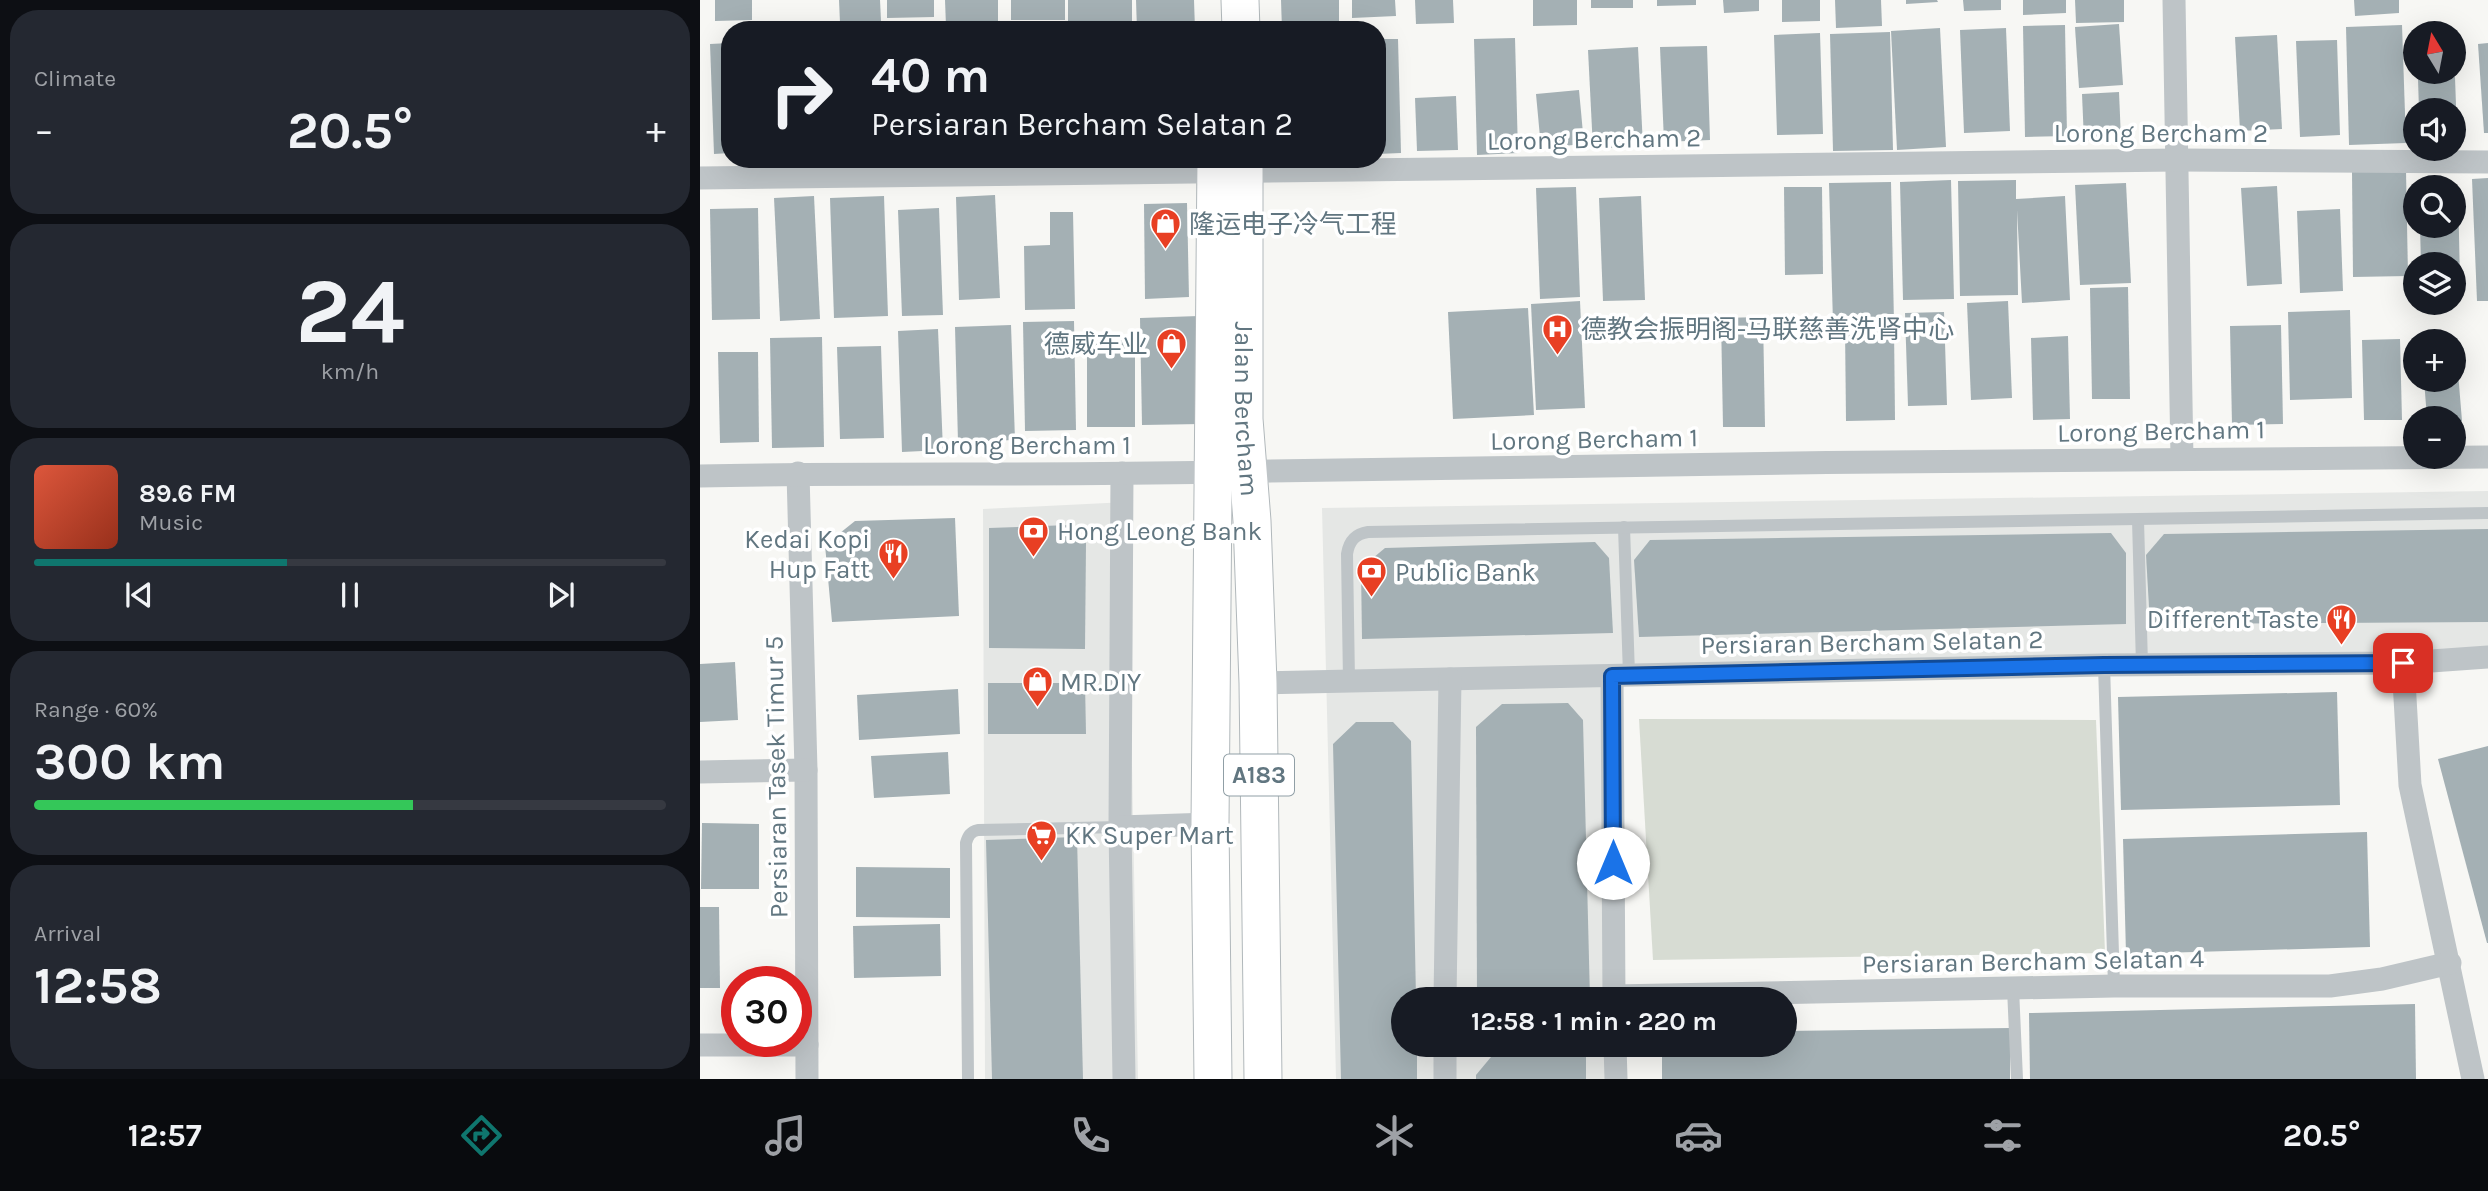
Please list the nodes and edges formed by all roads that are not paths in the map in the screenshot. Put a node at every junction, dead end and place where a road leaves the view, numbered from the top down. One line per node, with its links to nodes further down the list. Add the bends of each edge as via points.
1 (1219, 0): 4 (main road)
2 (1240, 0): 5 (main road)
3 (2174, 0): 6 (street)
4 (1219, 21)
5 (1241, 21)
6 (2178, 160): 7 (street, Lorong Bercham 2); 8 (street, Lorong Bercham 2); 13 (street)
7 (2488, 162)
8 (1386, 164)
9 (1108, 168): 11 (street, Lorong Bercham 2)
10 (1230, 168): 14 (main road, Jalan Bercham / A183, via 1244,419)
11 (700, 178)
12 (2488, 457): 13 (street, Lorong Bercham 1)
13 (2182, 458): 14 (street, Lorong Bercham 1)
14 (1230, 472): 16 (street, Lorong Bercham 1); 28 (main road, Jalan Bercham / A183, via 1252,522); 31 (main road, Jalan Bercham / A183)
15 (798, 473): 16 (street, Lorong Bercham 1); 17 (street, Lorong Bercham 1); 29 (street, Persiaran Tasek Timur 5)
16 (1122, 473): 32 (street)
17 (700, 476)
18 (2488, 513): 19 (lane)
19 (2138, 520): 20 (lane); 23 (lane)
20 (1624, 527): 25 (lane); 27 (lane, via 1360,533 1348,545 1347,554)
21 (2488, 657): 22 (street, Persiaran Bercham Selatan 2)
22 (2403, 663): 23 (street, Persiaran Bercham Selatan 2); 33 (street, via 2410,785)
23 (2142, 664): 24 (street, Persiaran Bercham Selatan 2)
24 (2104, 665): 25 (street, Persiaran Bercham Selatan 2); 35 (lane)
25 (1620, 675): 26 (street, Persiaran Bercham Selatan 2); 37 (street)
26 (1450, 678): 27 (street, Persiaran Bercham Selatan 2); 36 (street)
27 (1349, 681): 28 (street, Persiaran Bercham Selatan 2)
28 (1258, 683): 49 (main road, Jalan Bercham / A183)
29 (806, 770): 30 (street); 34 (street, Persiaran Tasek Timur 5)
30 (700, 772)
31 (1210, 824): 32 (street); 48 (main road, Jalan Bercham / A183)
32 (1120, 827): 46 (lane, via 978,830 968,837); 47 (street)
33 (2450, 963): 35 (street, Persiaran Bercham Selatan 4, via 2330,986); 53 (street)
34 (807, 966)
35 (2114, 986): 38 (street, Persiaran Bercham Selatan 4)
36 (1445, 987)
37 (1614, 987)
38 (2014, 988): 39 (street, Persiaran Bercham Selatan 4); 52 (lane)
39 (1797, 993)
40 (700, 1045): 41 (street)
41 (721, 1045)
42 (807, 1057): 45 (street, Persiaran Tasek Timur 5)
43 (1445, 1057): 50 (street)
44 (1615, 1057): 51 (street)
45 (807, 1079)
46 (968, 1079)
47 (1125, 1079)
48 (1213, 1079)
49 (1263, 1079)
50 (1445, 1079)
51 (1616, 1079)
52 (2017, 1079)
53 (2473, 1079)

